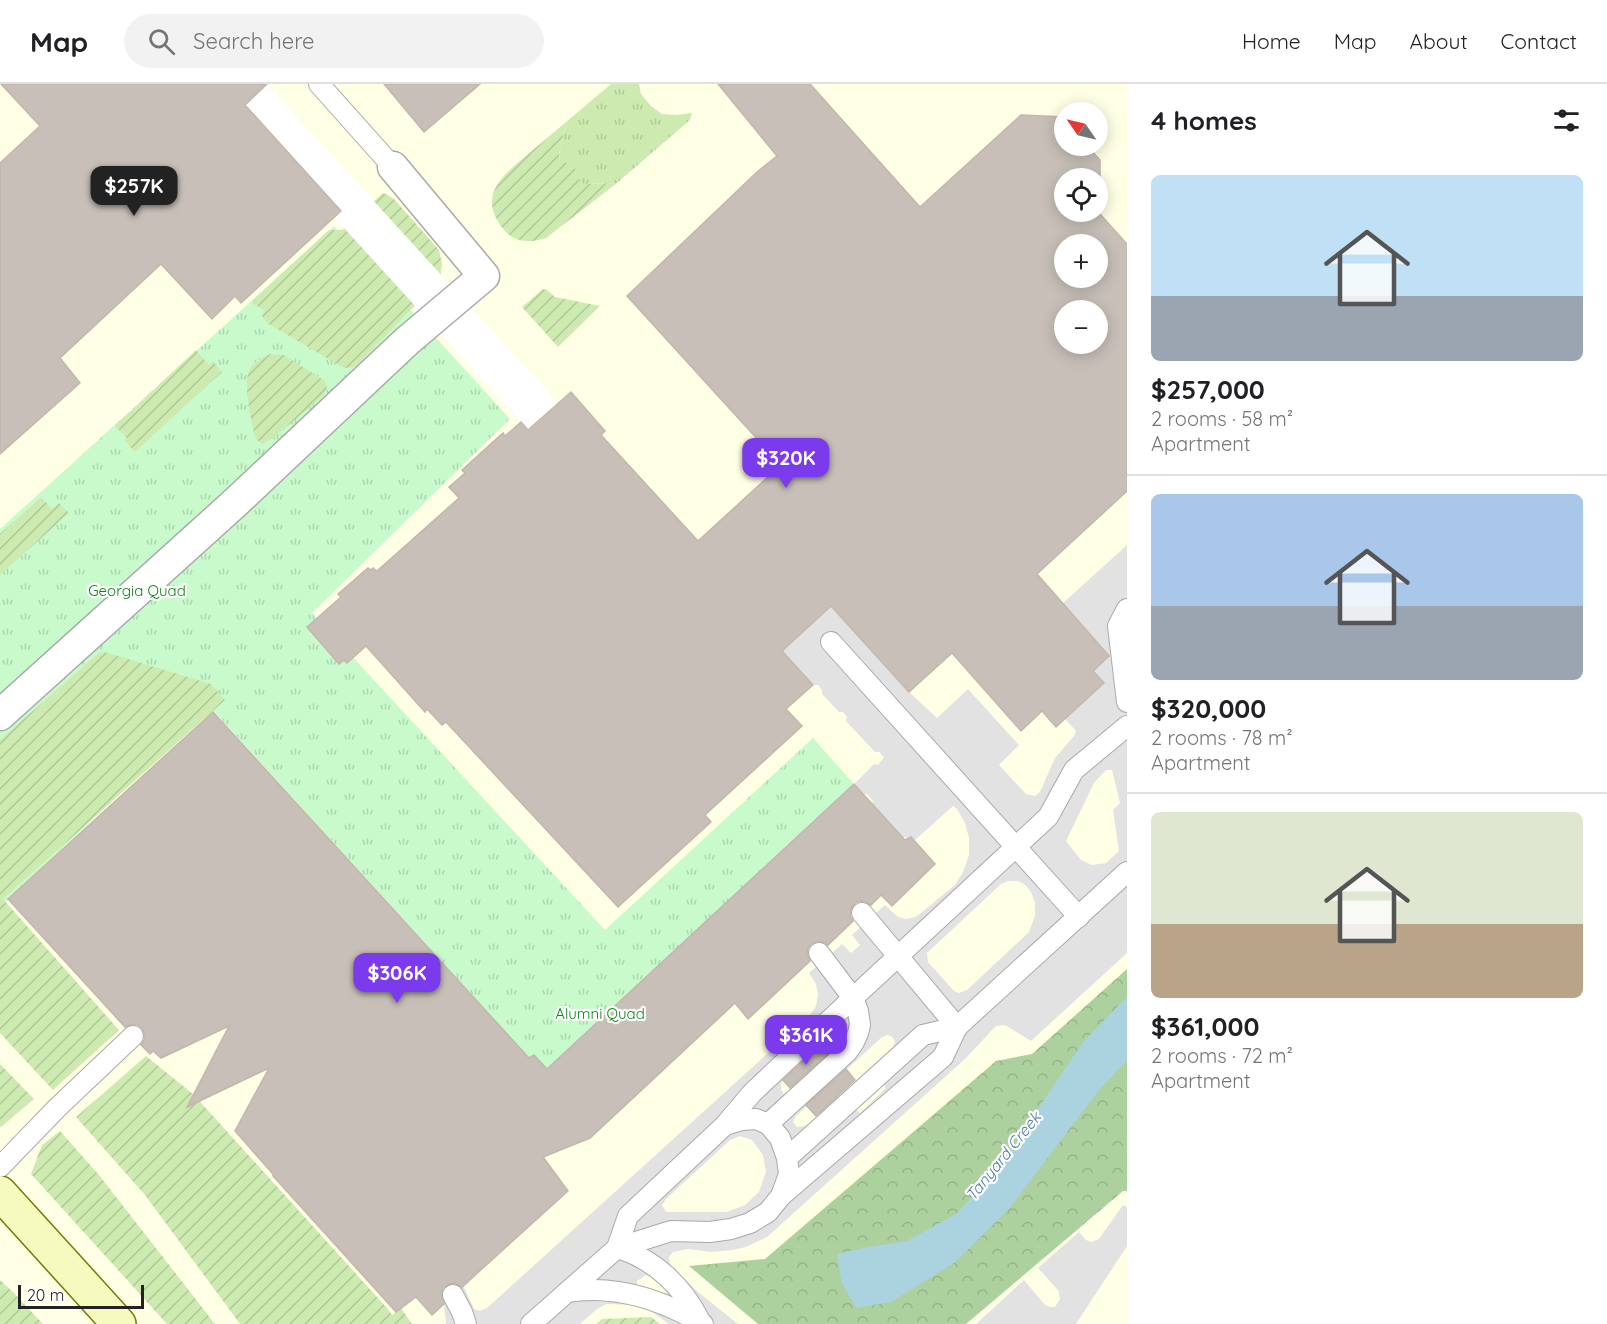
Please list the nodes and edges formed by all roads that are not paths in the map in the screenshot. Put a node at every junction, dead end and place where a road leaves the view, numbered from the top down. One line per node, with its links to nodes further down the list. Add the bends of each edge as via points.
1 (320, 84): 2 (lane)
2 (393, 167): 6 (street, via 484,276 407,341)
3 (1127, 609): 5 (lane, via 1118,626)
4 (831, 642): 8 (lane)
5 (1127, 702)
6 (0, 715)
7 (1127, 726): 8 (lane, via 1074,770 1048,817)
8 (1016, 847): 11 (lane); 13 (lane)
9 (1127, 872): 11 (lane)
10 (862, 913): 13 (lane)
11 (1079, 916): 15 (lane)
12 (819, 953): 14 (lane)
13 (897, 957): 14 (lane); 15 (lane)
14 (853, 998): 17 (lane, via 860,1025 848,1052); 18 (lane, via 752,1093)
15 (957, 1027): 19 (lane, via 923,1035); 22 (lane, via 943,1057)
16 (133, 1036): 20 (lane)
17 (768, 1124): 18 (lane, via 756,1119); 19 (lane, via 780,1138)
18 (725, 1125): 23 (lane, via 628,1216)
19 (787, 1158): 22 (lane, via 789,1174)
20 (0, 1167)
21 (0, 1193): 27 (main road)
22 (781, 1196): 23 (lane, via 768,1212 750,1223 710,1232 671,1231)
23 (617, 1248): 24 (lane); 26 (lane, via 645,1259 669,1278)
24 (567, 1292): 26 (lane, via 599,1289 633,1294); 29 (lane)
25 (453, 1295): 28 (lane)
26 (702, 1323)
27 (120, 1324)
28 (466, 1324)
29 (531, 1324)

